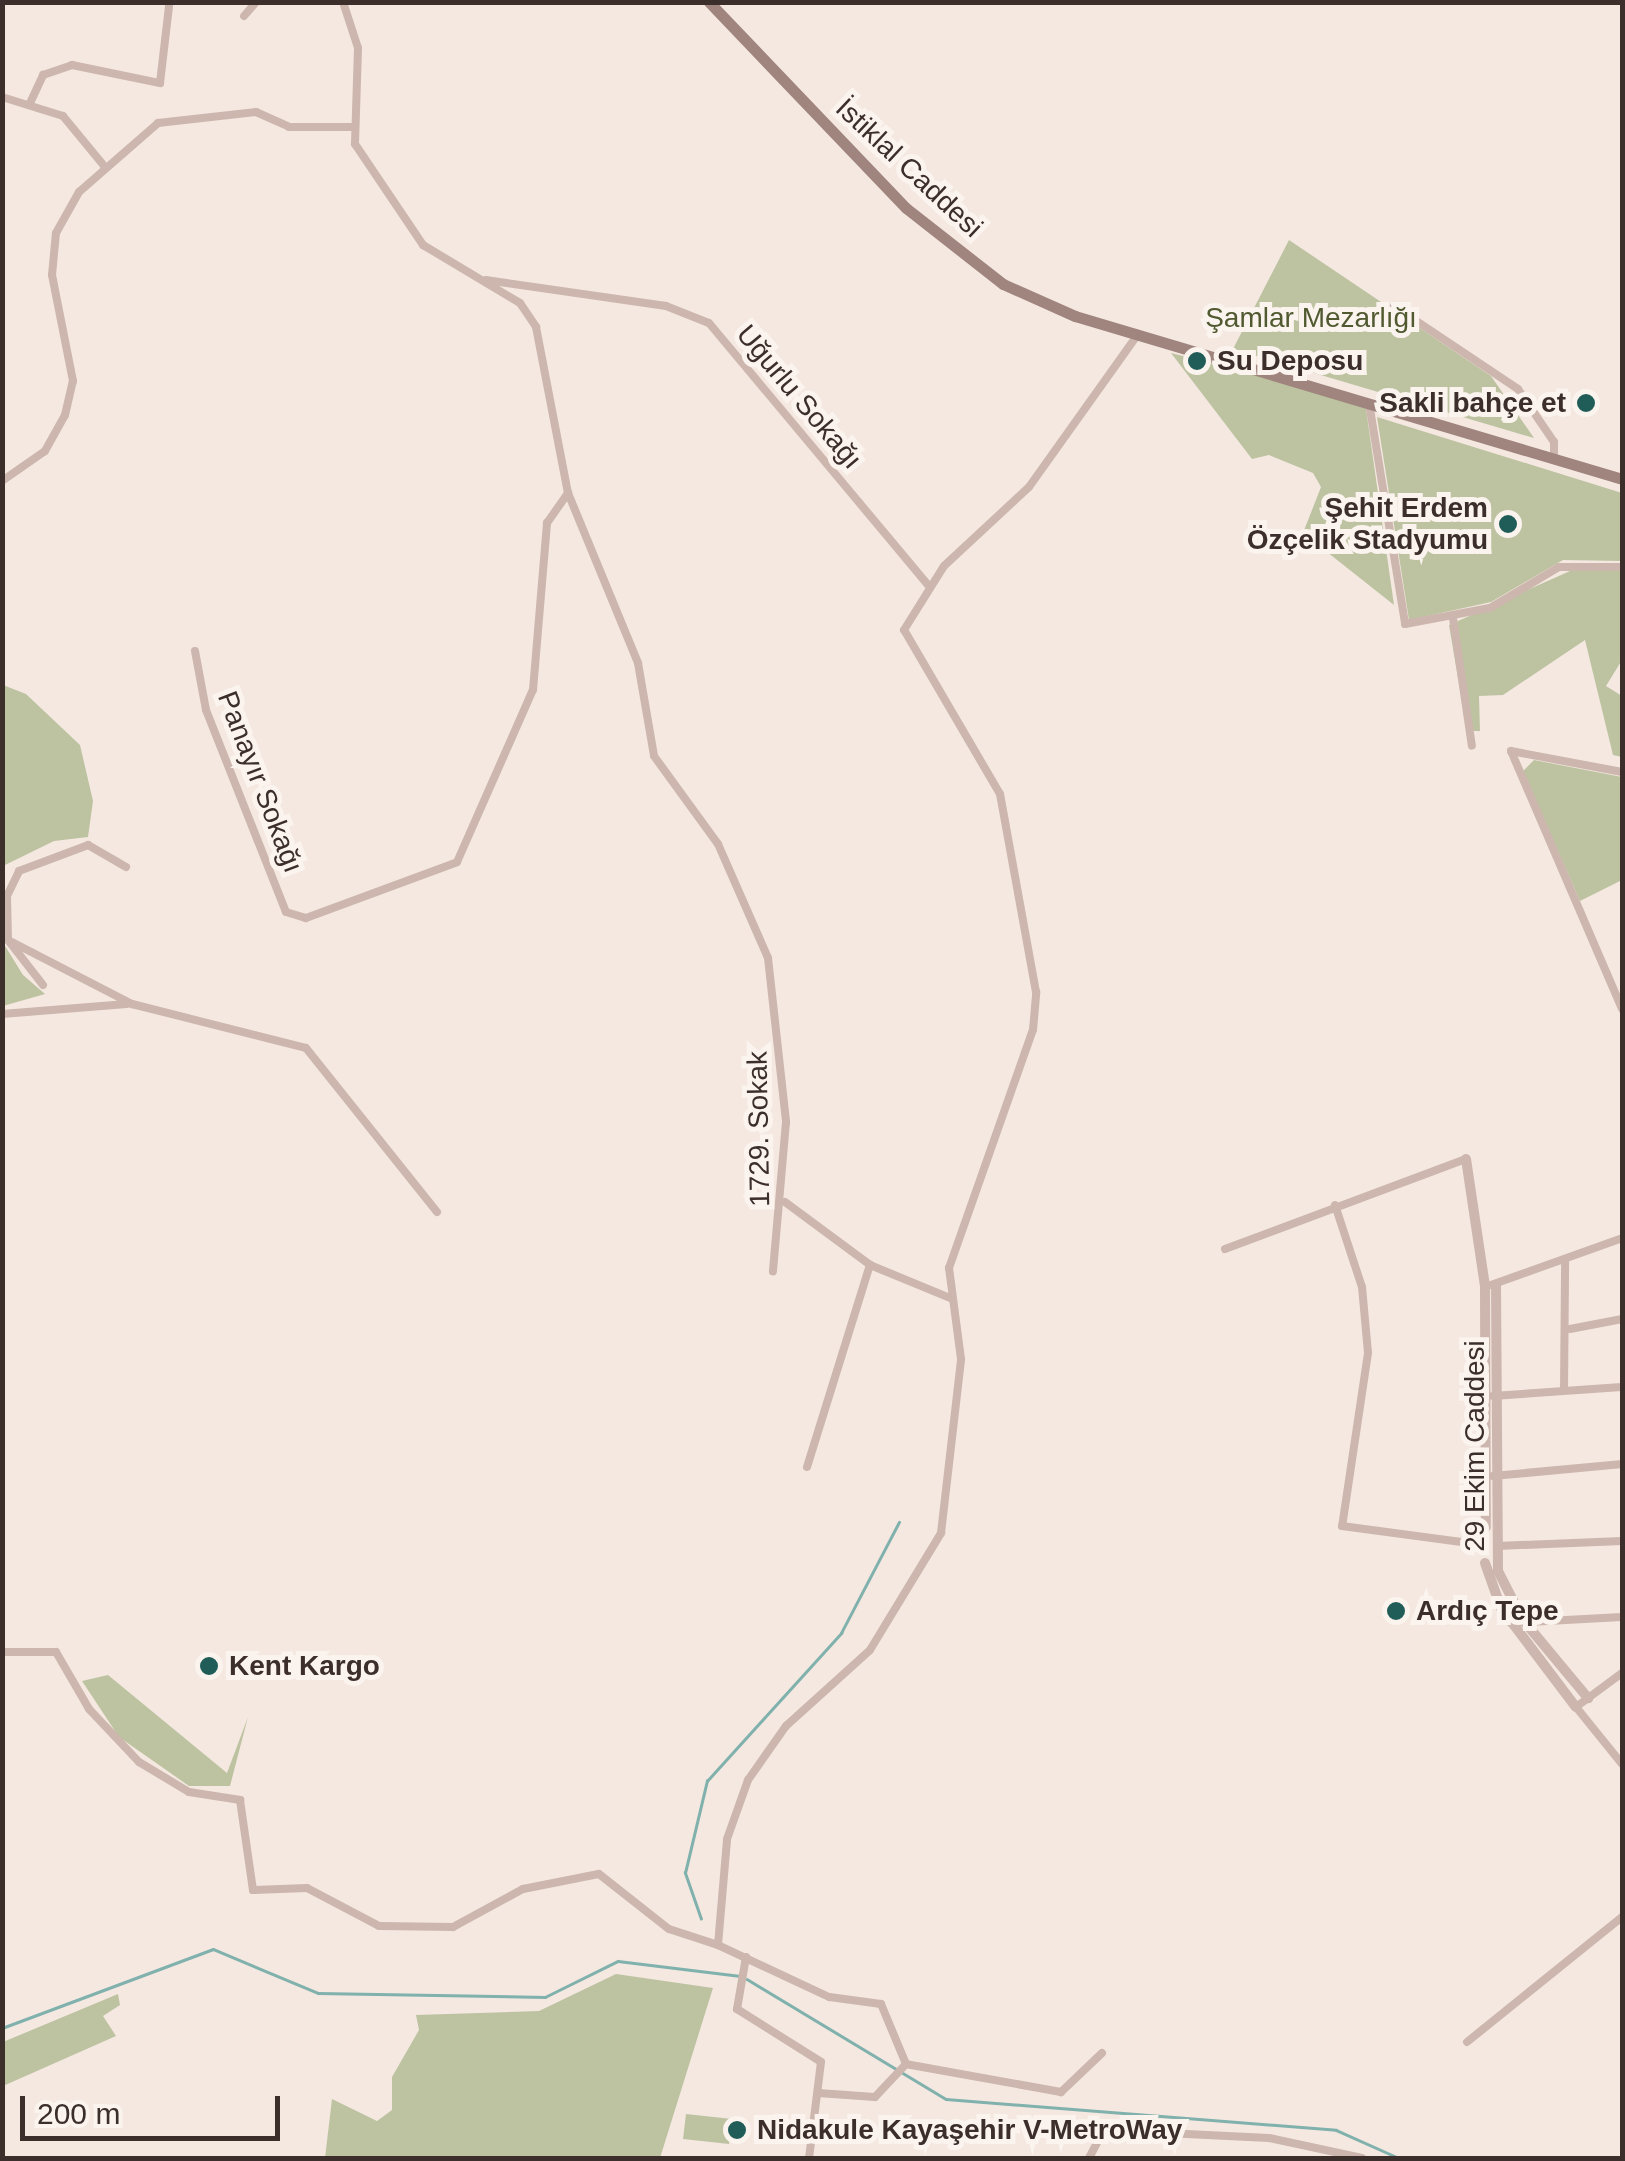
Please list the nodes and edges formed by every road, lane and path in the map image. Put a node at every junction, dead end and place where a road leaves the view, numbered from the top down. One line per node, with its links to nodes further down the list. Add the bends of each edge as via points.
1 (256, 2): 5 (street)
2 (343, 2): 8 (street, via 358,48)
3 (709, 2): 12 (main road, İstiklal Caddesi, via 952,247 1039,302)
4 (168, 6): 7 (street, via 160,83 75,64 43,75)
5 (244, 16)
6 (2, 97): 7 (street)
7 (32, 101): 9 (street, via 64,116)
8 (350, 128): 9 (street, via 210,113 158,122); 10 (street, via 409,230)
9 (105, 167): 16 (street, via 56,233 52,274 72,381 65,416 45,452)
10 (482, 279): 17 (street, via 520,303 536,327); 19 (street, Uğurlu Sokağı, via 666,306 708,322)
11 (1394, 306): 14 (street, via 1518,389 1554,442)
12 (1138, 334): 13 (main road, İstiklal Caddesi); 19 (street, via 1029,487)
13 (1368, 398): 14 (main road, İstiklal Caddesi); 20 (street, via 1405,624)
14 (1554, 459): 15 (main road, İstiklal Caddesi)
15 (1622, 479)
16 (2, 481)
17 (568, 493): 21 (street, Panayır Sokağı, via 547,523 533,690 458,862 306,918 286,912 206,710); 33 (street, 1729. Sokak, via 638,663 654,756 718,844 768,958 785,1070)
18 (1622, 567): 20 (street, via 1559,567 1490,608)
19 (928, 585): 42 (street, via 904,630 958,730 989,763 1036,992 1034,1030 956,1238)
20 (1453, 618): 22 (street)
21 (196, 652)
22 (1472, 746)
23 (1622, 772): 28 (street, via 1511,751)
24 (126, 867): 25 (street, via 88,846 29,861 8,896)
25 (8, 940): 27 (street); 29 (street)
26 (1622, 980): 28 (street)
27 (43, 985)
28 (1611, 985): 30 (street)
29 (132, 1004): 31 (street); 35 (street, via 306,1048)
30 (1622, 1009)
31 (2, 1014)
32 (1466, 1159): 34 (street); 41 (street, 29 Ekim Caddesi)
33 (785, 1202): 39 (street); 40 (street, 1729. Sokak)
34 (1336, 1205): 37 (street); 51 (street, via 1362,1287 1368,1353 1342,1526 1470,1544)
35 (437, 1212)
36 (1622, 1238): 38 (street)
37 (1225, 1249)
38 (1564, 1262): 41 (street); 44 (street)
39 (870, 1265): 42 (street); 49 (street)
40 (773, 1271)
41 (1490, 1285): 47 (street, 29 Ekim Caddesi)
42 (950, 1298): 63 (street, via 961,1358 942,1533 870,1650 786,1726 748,1780 727,1839)
43 (1622, 1318): 44 (street)
44 (1570, 1329): 46 (street)
45 (1622, 1387): 46 (street)
46 (1564, 1390): 47 (street)
47 (1494, 1396): 50 (street, 29 Ekim Caddesi)
48 (1622, 1464): 50 (street)
49 (807, 1467)
50 (1494, 1476): 51 (street, 29 Ekim Caddesi); 53 (street, 29 Ekim Caddesi)
51 (1486, 1527)
52 (1622, 1542): 53 (street)
53 (1496, 1546): 56 (street, 29 Ekim Caddesi)
54 (1484, 1563): 56 (street, 29 Ekim Caddesi)
55 (1622, 1617): 56 (street)
56 (1517, 1622): 59 (street, 29 Ekim Caddesi); 60 (street, 29 Ekim Caddesi)
57 (2, 1652): 63 (street, via 56,1652 88,1709 139,1762 189,1792 240,1800 253,1890 308,1888 378,1926 454,1926 524,1889 599,1874 669,1929)
58 (1622, 1673): 59 (street)
59 (1588, 1698): 60 (street)
60 (1576, 1707): 61 (street)
61 (1622, 1764)
62 (1622, 1917): 65 (street)
63 (718, 1945): 64 (street)
64 (746, 1957): 67 (street, via 829,1996 882,2004); 68 (street, via 734,1988 738,2009 816,2055)
65 (1467, 2042)
66 (1102, 2054): 67 (street, via 1062,2092)
67 (901, 2072): 68 (street, via 864,2099)
68 (818, 2093): 69 (street)
69 (809, 2158)
70 (1089, 2158): 71 (street, via 1104,2130 1269,2138)
71 (1362, 2158)

